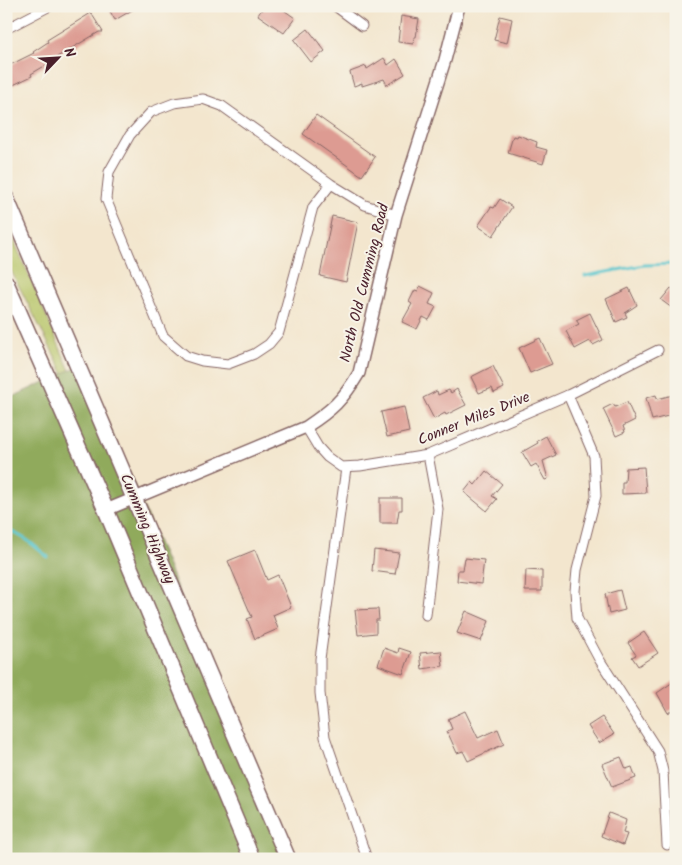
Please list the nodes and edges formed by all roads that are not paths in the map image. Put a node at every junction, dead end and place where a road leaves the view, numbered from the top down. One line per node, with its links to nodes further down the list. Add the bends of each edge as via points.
1 (50, 6): 5 (street)
2 (459, 6): 8 (street, North Old Cumming Road)
3 (341, 8): 4 (street)
4 (362, 26)
5 (6, 29)
6 (331, 184): 6 (street, via 222,106 203,99 174,103 151,112 130,135 108,172 106,199 163,336 186,356 228,364 269,344 279,332 313,207); 8 (street, via 366,205)
7 (6, 198): 15 (highway, Cumming Highway)
8 (396, 215): 12 (street, North Old Cumming Road, via 359,373 340,401)
9 (6, 283): 16 (highway, Cumming Highway)
10 (658, 350): 11 (street, Conner Miles Drive)
11 (568, 395): 13 (street, Conner Miles Drive); 18 (street, via 594,456 596,496 577,570 577,618 599,659 658,750 663,771)
12 (306, 427): 14 (street, via 327,458); 15 (street, North Old Cumming Road)
13 (428, 455): 14 (street, Conner Miles Drive); 17 (street, via 438,509)
14 (346, 468): 21 (street, via 320,659 320,693 325,738)
15 (134, 498): 16 (street, North Old Cumming Road); 20 (highway, Cumming Highway)
16 (106, 510): 19 (highway, Cumming Highway)
17 (426, 615)
18 (667, 845)
19 (252, 859)
20 (288, 859)
21 (367, 859)

